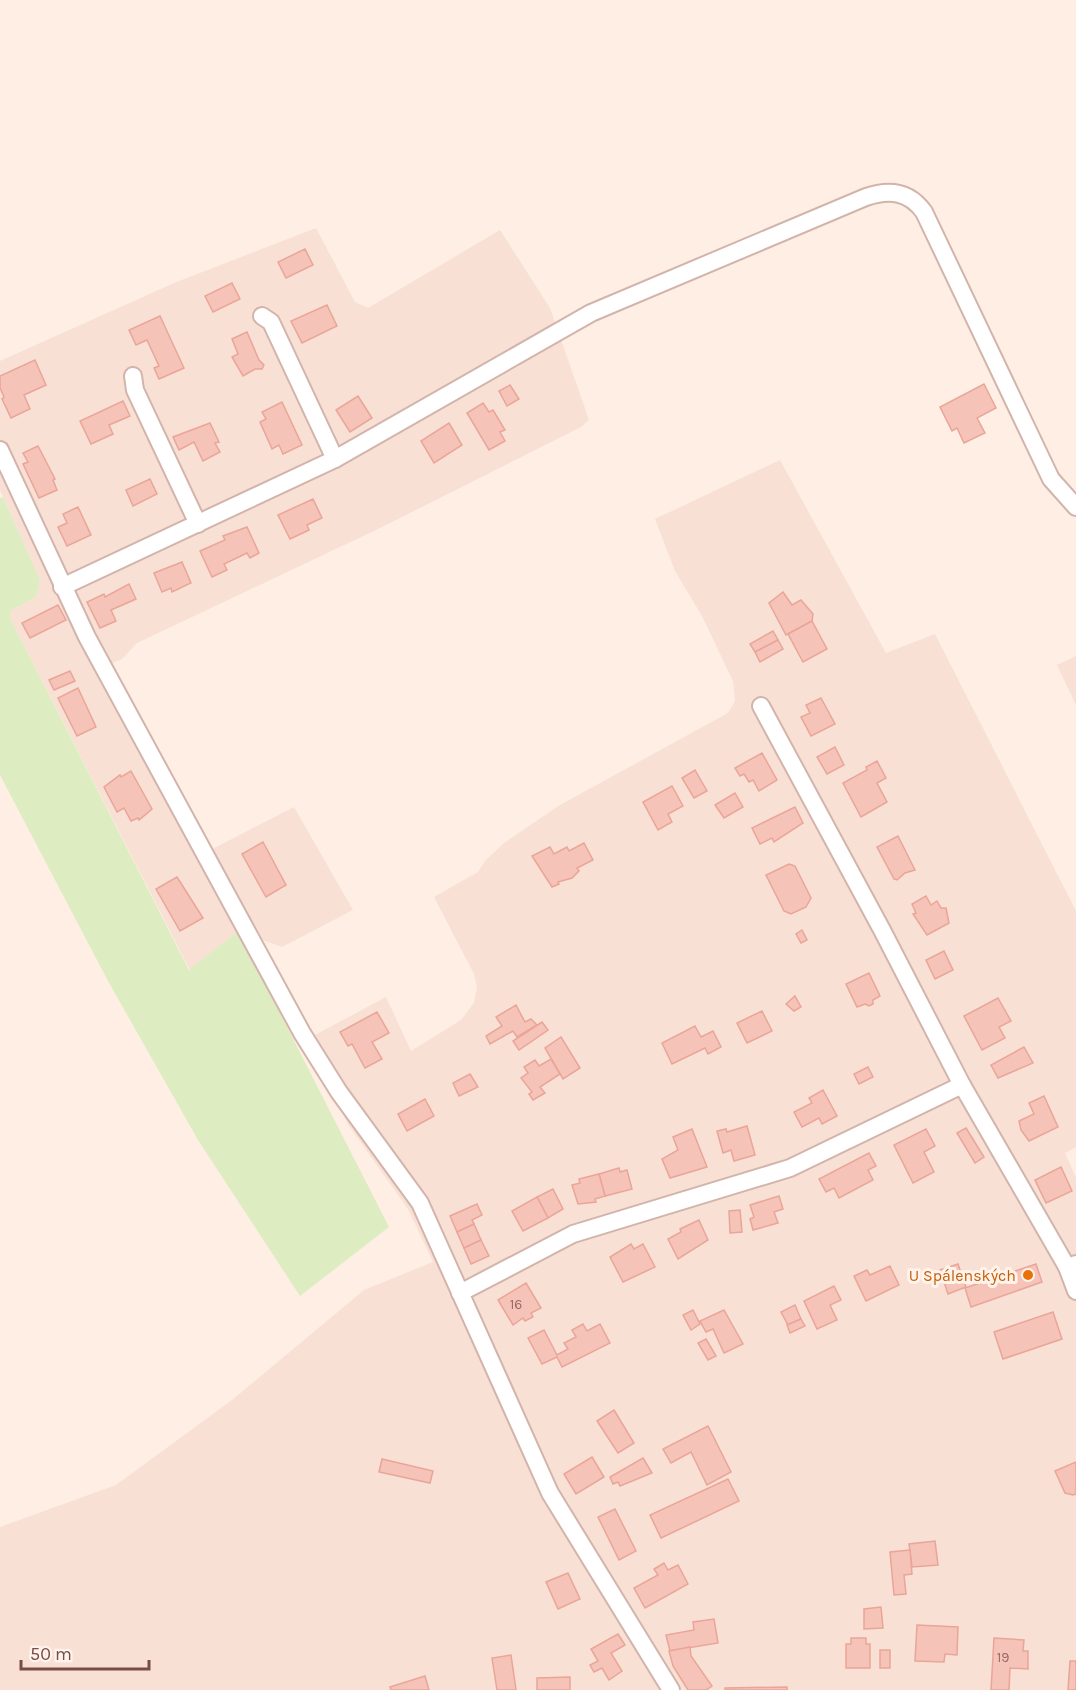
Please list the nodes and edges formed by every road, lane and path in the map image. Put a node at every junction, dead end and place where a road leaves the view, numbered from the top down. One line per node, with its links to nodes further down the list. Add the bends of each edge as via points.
1 (262, 316): 4 (street, via 271,322)
2 (133, 376): 6 (street, via 135,390)
3 (0, 450): 7 (street)
4 (335, 459): 5 (street, via 591,313 866,197 894,192 917,202 924,212 1051,479); 6 (street)
5 (1076, 507)
6 (198, 524): 7 (street)
7 (62, 587): 12 (street, via 302,1032 339,1092 420,1203)
8 (761, 706): 9 (street)
9 (962, 1085): 10 (street); 12 (street, via 790,1168 573,1234)
10 (1072, 1266): 11 (street)
11 (1076, 1291)
12 (460, 1293): 13 (street, via 550,1493)
13 (671, 1690)

